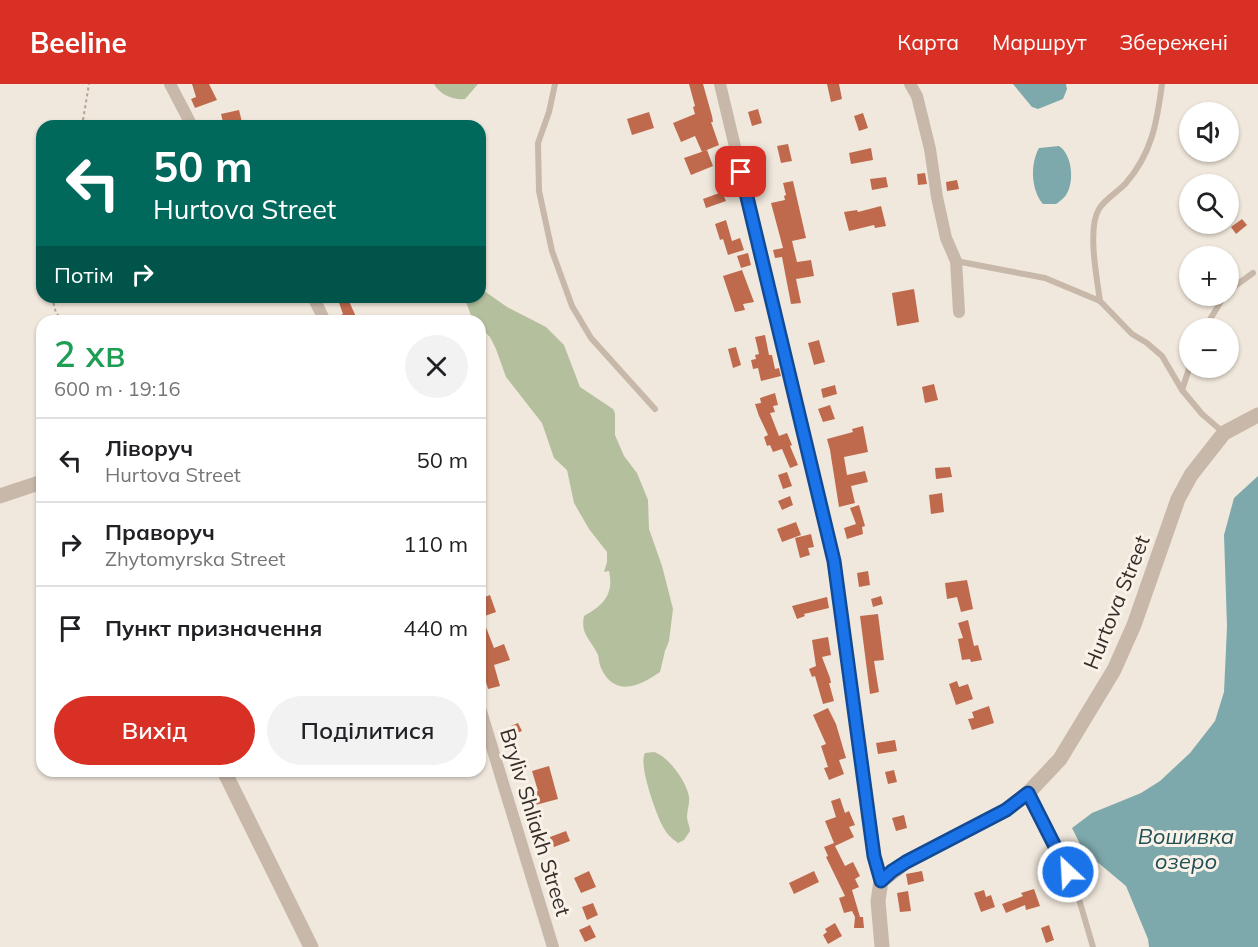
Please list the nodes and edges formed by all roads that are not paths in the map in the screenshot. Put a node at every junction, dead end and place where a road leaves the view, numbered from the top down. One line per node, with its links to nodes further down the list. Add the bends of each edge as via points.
1 (170, 84): 6 (street)
2 (555, 84): 14 (lane, via 538,143 539,191 552,251 572,306 591,338)
3 (720, 84): 22 (street, via 834,561 874,856)
4 (910, 84): 7 (street, via 930,149 946,238)
5 (1162, 84): 10 (lane, via 1149,147 1126,183 1099,208 1094,222)
6 (189, 120)
7 (956, 261): 10 (lane, via 1045,278); 11 (street)
8 (1253, 273): 9 (lane)
9 (1239, 283)
10 (1100, 301): 13 (lane, via 1132,334 1162,356)
11 (959, 312)
12 (1186, 378): 13 (lane)
13 (1182, 390): 16 (lane)
14 (655, 409)
15 (1258, 416): 16 (street, Hurtova Street)
16 (1224, 434): 21 (street, Hurtova Street, via 1203,457 1178,499 1114,670 1060,759)
17 (36, 484): 18 (street)
18 (0, 496)
19 (486, 727): 24 (street, Bryliv Shliakh Street)
20 (227, 777): 23 (street)
21 (1028, 793): 22 (street, Hurtova Street, via 1006,810 906,862); 26 (lane, via 1076,889)
22 (881, 881): 25 (street, via 878,901)
23 (311, 947)
24 (554, 947)
25 (882, 947)
26 (1094, 947)

